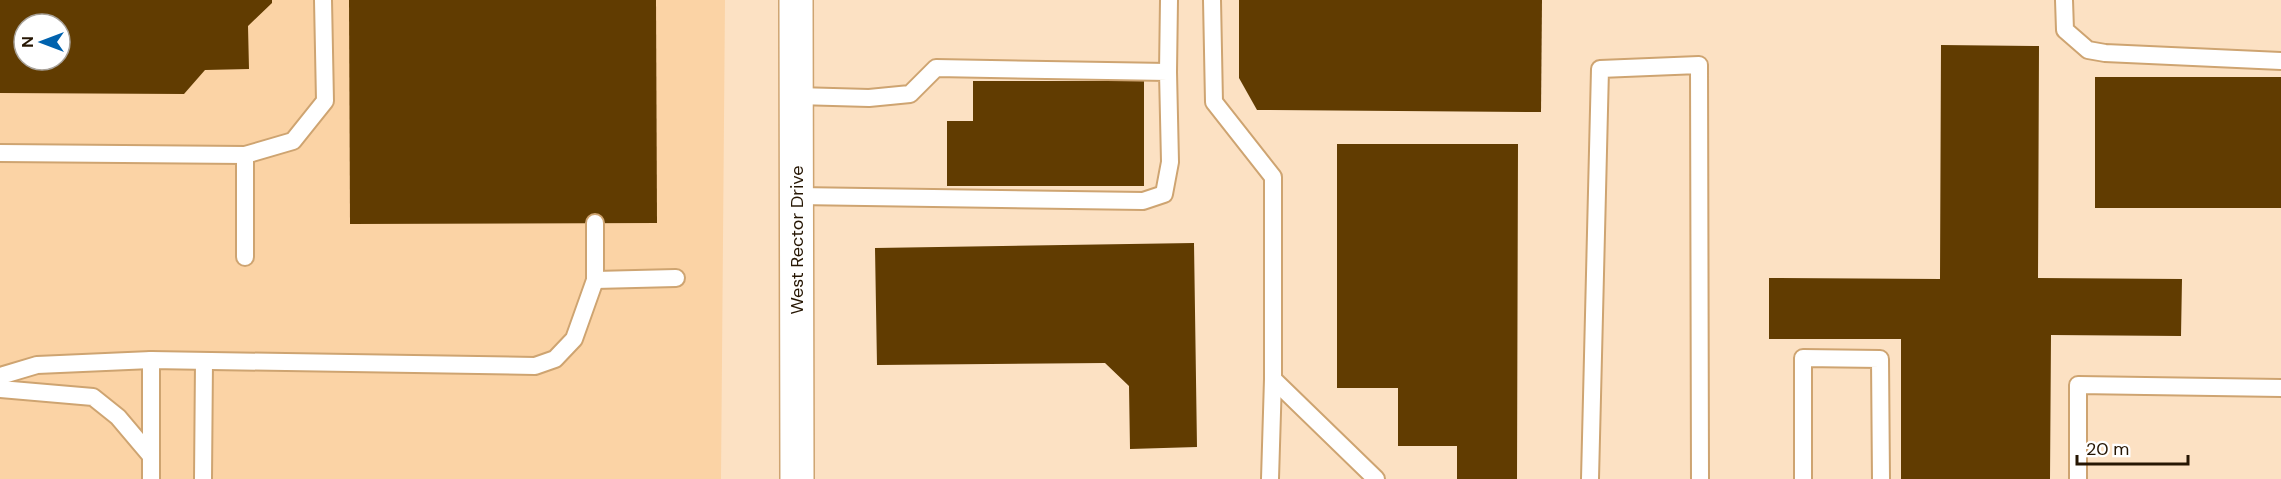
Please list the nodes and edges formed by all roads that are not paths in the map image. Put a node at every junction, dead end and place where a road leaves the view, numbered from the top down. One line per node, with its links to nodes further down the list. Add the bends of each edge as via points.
1 (322, 0): 10 (lane, via 325,101 293,141)
2 (796, 0): 8 (street, West Rector Drive)
3 (1169, 0): 7 (lane)
4 (1212, 0): 19 (lane, via 1215,102 1273,177)
5 (2064, 0): 6 (lane, via 2065,30 2088,50)
6 (2281, 61)
7 (1168, 72): 8 (lane, via 936,68 910,94 869,98); 11 (lane, via 1170,162 1164,194 1143,201)
8 (797, 96): 11 (street, West Rector Drive)
9 (0, 153): 10 (lane)
10 (245, 154): 13 (lane)
11 (797, 196): 25 (street, West Rector Drive)
12 (595, 223): 15 (lane)
13 (245, 257)
14 (676, 278): 15 (lane)
15 (595, 280): 17 (lane, via 574,339 555,359 535,366)
16 (151, 360): 17 (lane); 18 (lane, via 36,365); 22 (lane)
17 (204, 361): 24 (lane)
18 (0, 376)
19 (1273, 379): 26 (lane); 27 (lane)
20 (2281, 388): 32 (lane, via 2078,385)
21 (0, 389): 22 (lane, via 93,398 118,417)
22 (151, 456): 23 (lane)
23 (151, 479)
24 (203, 479)
25 (797, 479)
26 (1270, 479)
27 (1376, 479)
28 (1590, 479): 29 (lane, via 1600,69 1699,65)
29 (1700, 479)
30 (1803, 479): 31 (lane, via 1803,358 1880,359)
31 (1881, 479)
32 (2078, 479)

